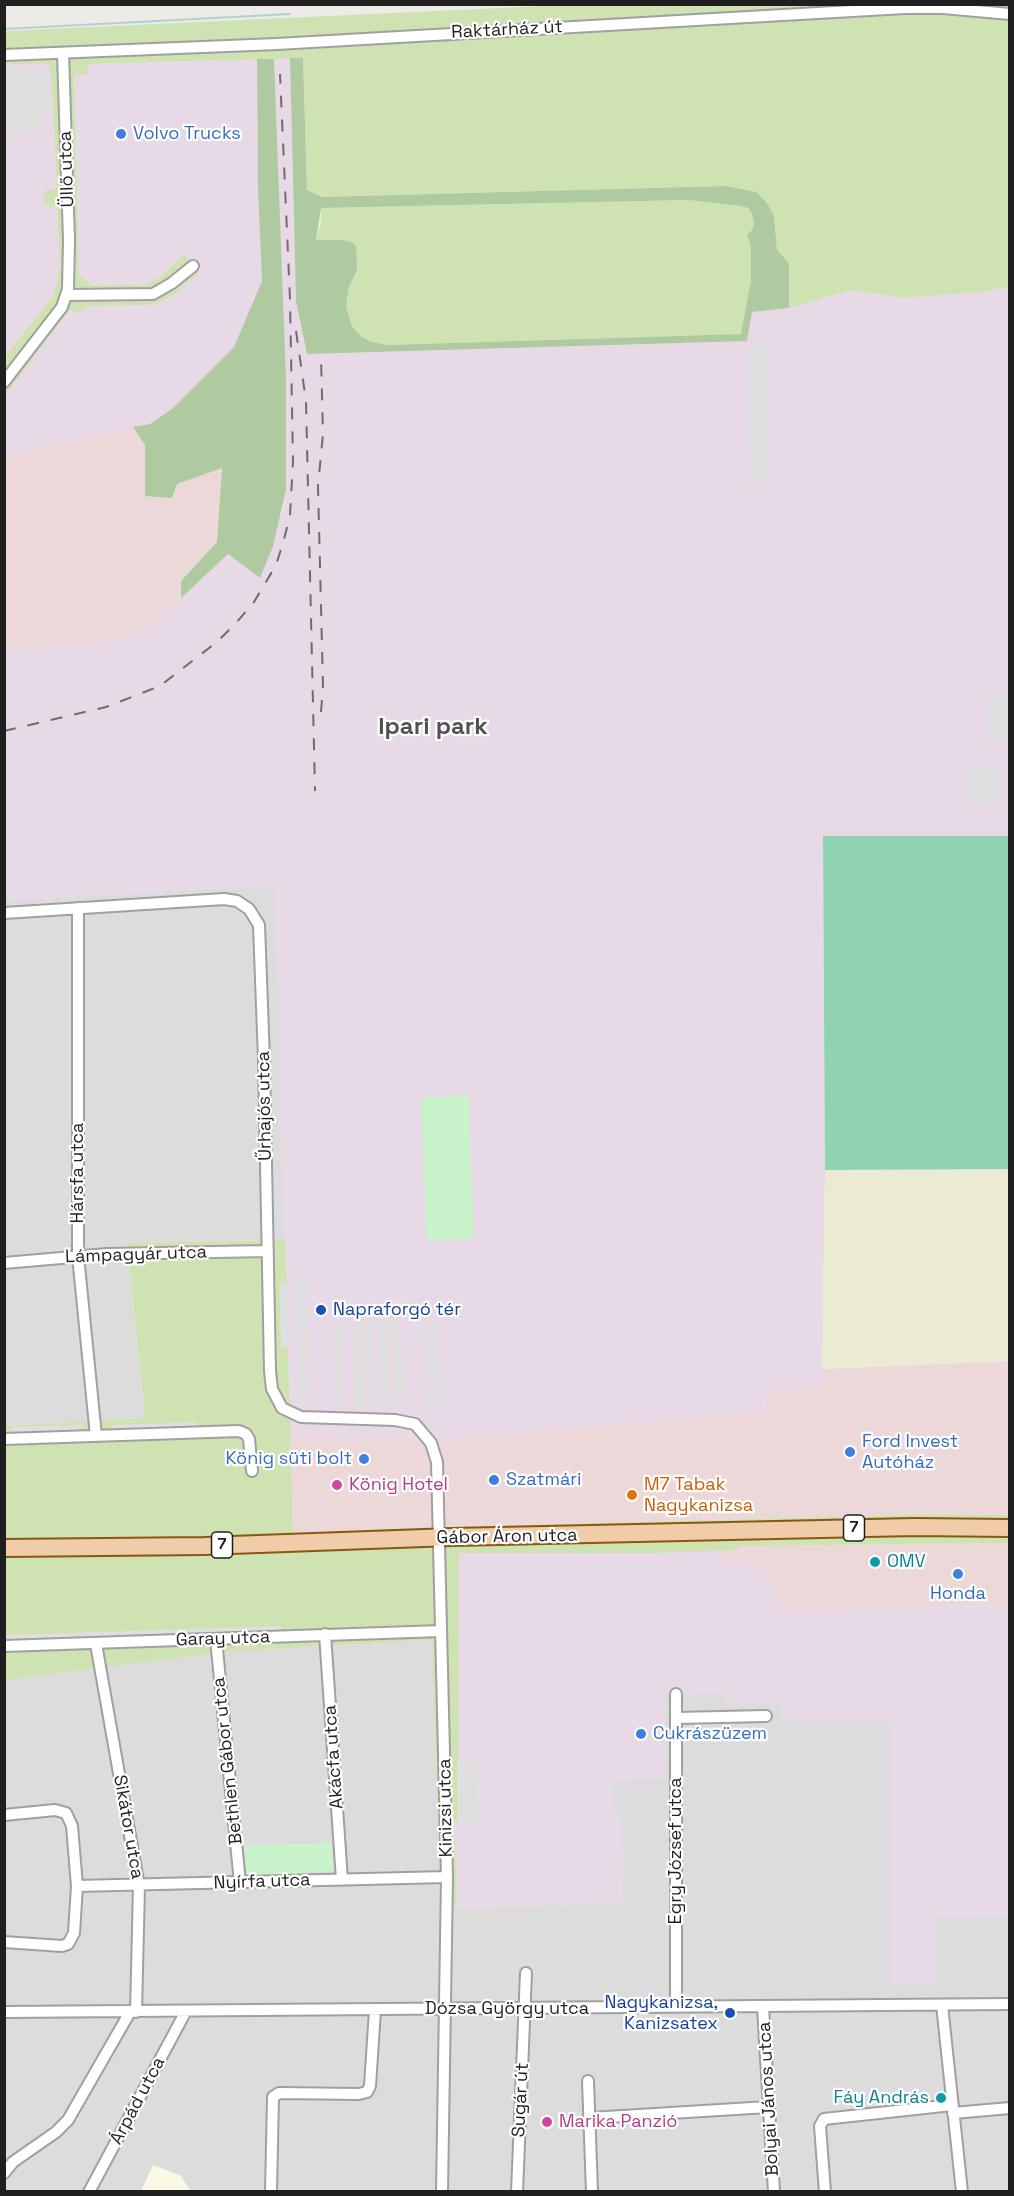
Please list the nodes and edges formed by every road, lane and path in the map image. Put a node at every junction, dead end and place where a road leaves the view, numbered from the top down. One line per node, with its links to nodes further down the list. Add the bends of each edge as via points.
1 (1010, 14): 2 (street, Raktárház út, via 905,8)
2 (63, 53): 3 (street, Raktárház út); 5 (street, Üllő utca)
3 (4, 55)
4 (193, 266): 5 (street, via 153,294)
5 (68, 290): 6 (street, via 62,307)
6 (4, 382)
7 (78, 908): 8 (street, Űrhajós utca); 9 (street, Űrhajós utca, via 224,899 237,901 256,919 260,939); 10 (street, Hársfa utca)
8 (4, 913)
9 (268, 1251): 10 (street, Lámpagyár utca); 12 (street, Űrhajós utca, via 270,1371 272,1389 282,1408 301,1417 395,1420)
10 (78, 1256): 11 (street, Lámpagyár utca); 13 (street, Hársfa utca)
11 (4, 1263)
12 (421, 1429): 17 (street, Kinizsi utca, via 437,1462)
13 (96, 1436): 14 (street); 15 (street, via 239,1431 249,1439)
14 (4, 1439)
15 (252, 1471)
16 (1010, 1528): 17 (main road, Gábor Áron utca / 7)
17 (440, 1538): 18 (main road, Gábor Áron utca / 7); 19 (street, Kinizsi utca)
18 (4, 1548)
19 (441, 1631): 20 (street, Garay utca); 28 (street, Kinizsi utca)
20 (326, 1634): 21 (street, Garay utca); 29 (street, Akácfa utca)
21 (216, 1639): 22 (street, Garay utca); 30 (street, Bethlen Gábor utca)
22 (96, 1644): 23 (street, Garay utca); 32 (street, Sikátor utca)
23 (4, 1646)
24 (676, 1694): 26 (street, Egry József utca)
25 (766, 1716): 26 (street)
26 (676, 1718): 37 (street, Egry József utca)
27 (4, 1815): 31 (street, via 55,1810 66,1813 72,1826)
28 (447, 1877): 29 (street, Nyírfa utca); 40 (street, Kinizsi utca)
29 (342, 1880): 30 (street, Nyírfa utca)
30 (240, 1883): 32 (street, Nyírfa utca)
31 (77, 1886): 32 (street, Nyírfa utca); 33 (street, via 74,1933 68,1944)
32 (139, 1886): 44 (street, Sikátor utca)
33 (4, 1942)
34 (526, 1973): 39 (street, Sugár út)
35 (1010, 2004): 36 (street, Dózsa György utca)
36 (942, 2005): 38 (street, Dózsa György utca); 48 (street)
37 (676, 2007): 38 (street, Dózsa György utca); 39 (street, Dózsa György utca)
38 (764, 2007): 46 (street, Bolyai János utca)
39 (526, 2008): 40 (street, Dózsa György utca); 54 (street, Sugár út)
40 (446, 2009): 41 (street, Dózsa György utca); 53 (street, Kinizsi utca)
41 (375, 2010): 42 (street, Dózsa György utca); 52 (street, via 367,2092 279,2093 273,2097)
42 (186, 2011): 44 (street, Dózsa György utca); 51 (street, Árpád utca)
43 (4, 2012): 44 (street, Dózsa György utca)
44 (133, 2012): 50 (street, Sikátor utca, via 68,2120)
45 (588, 2081): 49 (street)
46 (768, 2106): 49 (street); 56 (street, Bolyai János utca)
47 (1010, 2108): 48 (street)
48 (952, 2109): 57 (street, via 824,2118 820,2126); 58 (street)
49 (590, 2118): 55 (street)
50 (4, 2173)
51 (89, 2192)
52 (271, 2192)
53 (441, 2192)
54 (517, 2192)
55 (592, 2192)
56 (774, 2192)
57 (825, 2192)
58 (962, 2192)

